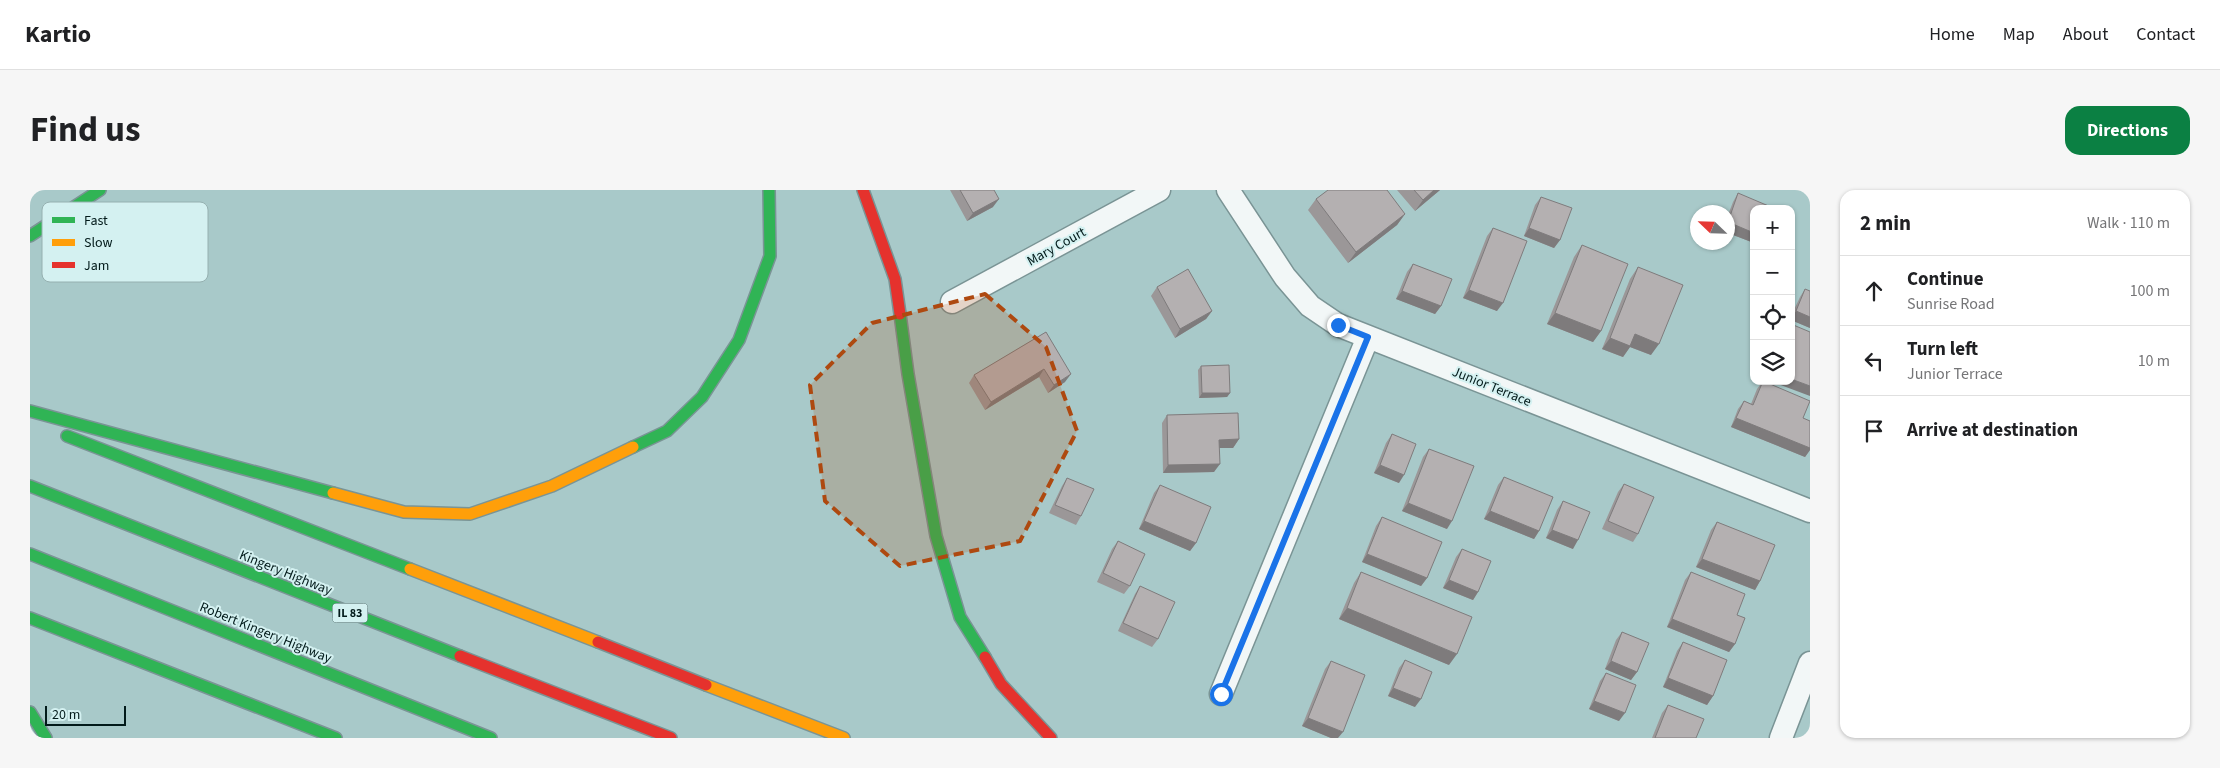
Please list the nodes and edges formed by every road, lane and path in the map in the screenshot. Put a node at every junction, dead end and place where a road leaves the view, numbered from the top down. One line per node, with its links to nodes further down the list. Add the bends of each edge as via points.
1 (100, 190): 6 (main road)
2 (769, 190): 11 (main road, via 770,256 739,340 702,397 668,431 552,486 470,514 404,512)
3 (864, 190): 25 (main road, via 895,279 936,536 960,617 1001,684)
4 (1159, 190): 9 (street, Mary Court)
5 (1228, 190): 10 (street, Junior Terrace, via 1285,277 1310,306 1338,325)
6 (82, 202)
7 (42, 228): 8 (main road)
8 (30, 236)
9 (952, 302)
10 (1368, 337): 14 (street, Junior Terrace); 18 (street)
11 (30, 411)
12 (58, 433): 24 (main road)
13 (30, 486): 23 (main road, Kingery Highway / IL 83)
14 (1810, 511)
15 (30, 554): 22 (main road, Robert Kingery Highway)
16 (30, 618): 21 (main road)
17 (1810, 663): 26 (street)
18 (1221, 694)
19 (30, 712): 20 (main road)
20 (46, 738)
21 (336, 738)
22 (491, 738)
23 (672, 738)
24 (844, 738)
25 (1051, 738)
26 (1781, 738)

